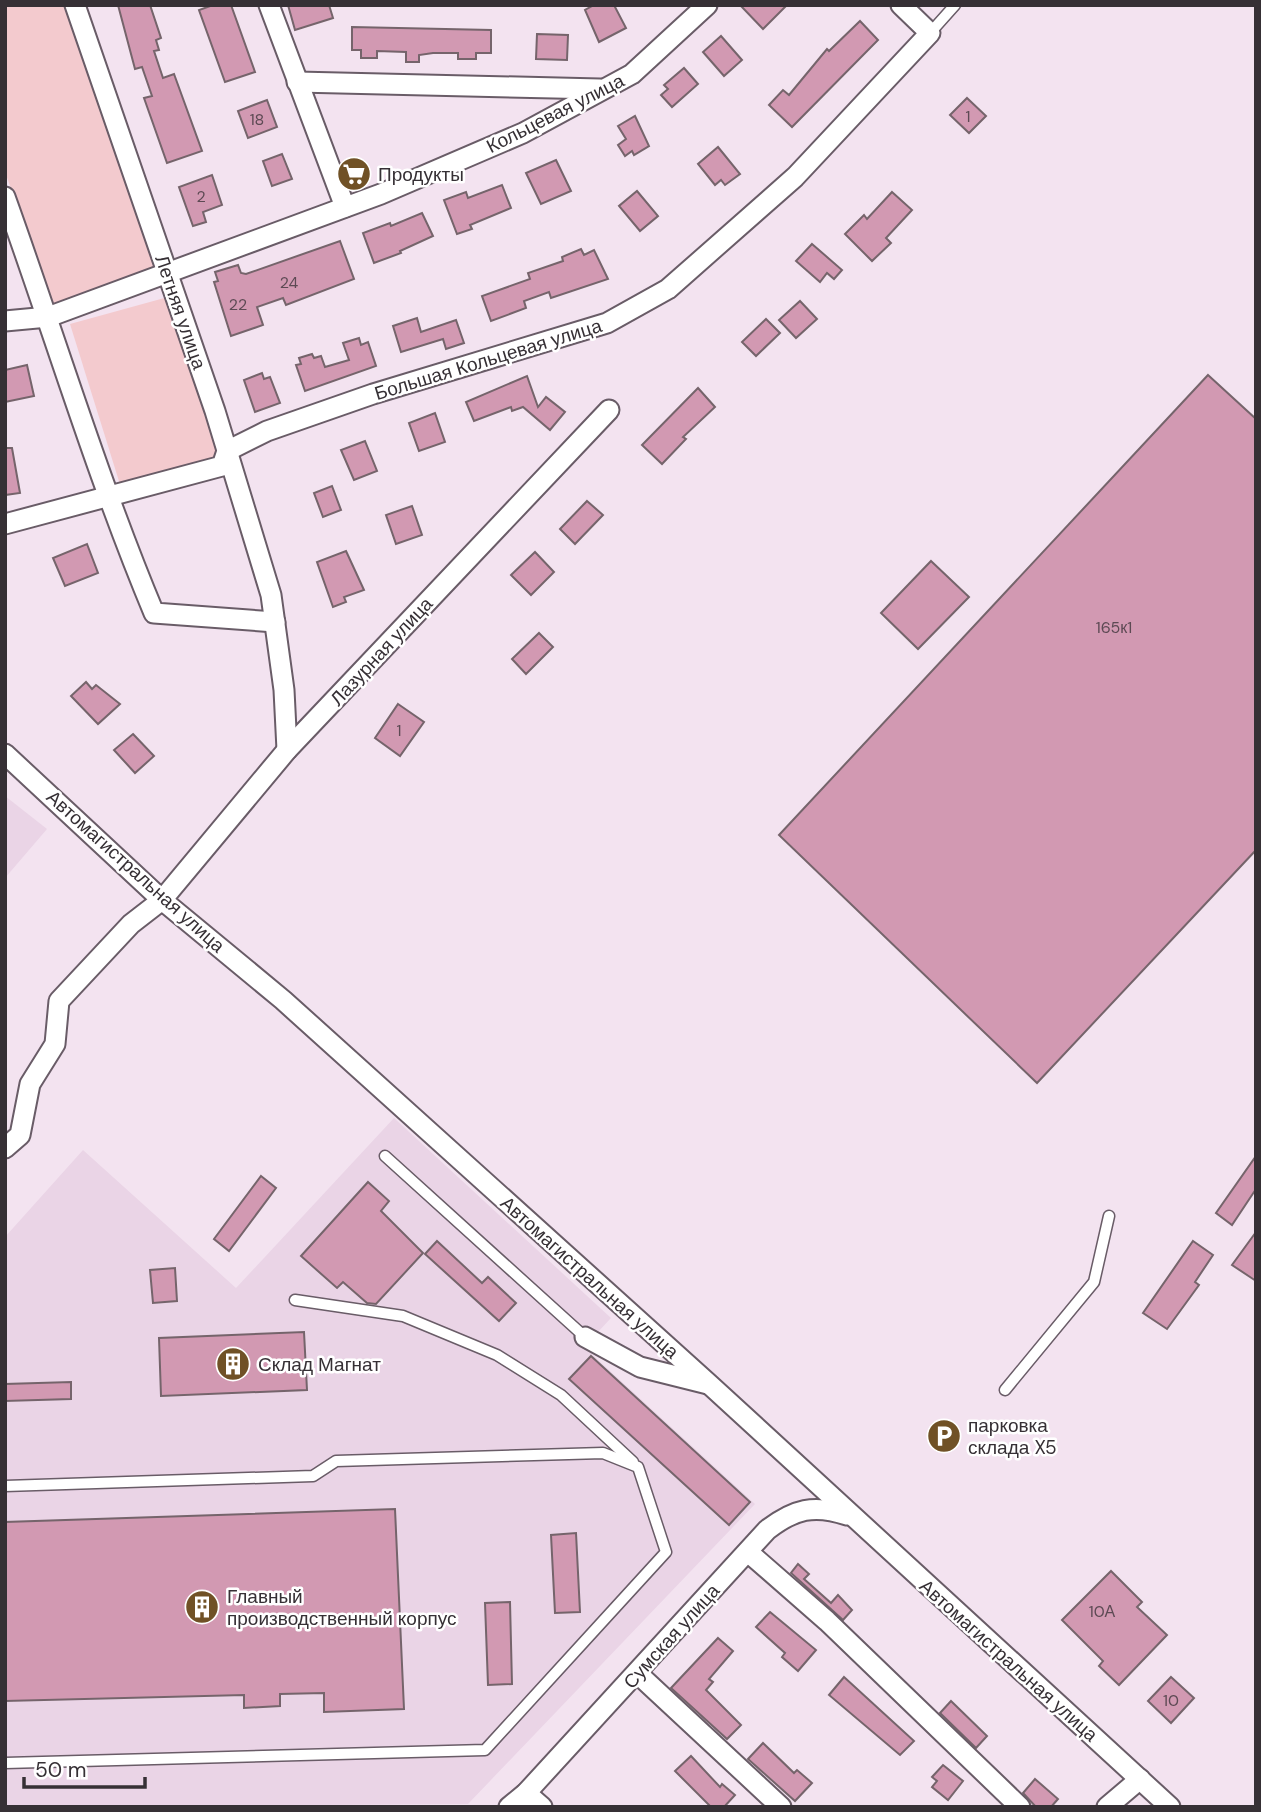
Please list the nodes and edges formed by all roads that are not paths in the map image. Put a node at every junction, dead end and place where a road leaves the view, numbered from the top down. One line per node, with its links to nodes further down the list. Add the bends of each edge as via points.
1 (75, 5): 11 (street, Летняя улица)
2 (269, 5): 7 (street)
3 (707, 5): 8 (street, Кольцевая улица, via 632,74)
4 (901, 5): 6 (street)
5 (955, 5): 6 (lane)
6 (930, 33): 15 (street, Большая Кольцевая улица, via 795,177 667,289 607,323 373,394 267,430)
7 (297, 82): 8 (street); 10 (street)
8 (602, 89): 10 (street, Кольцевая улица, via 523,133)
9 (5, 197): 12 (street)
10 (345, 207): 11 (street, Кольцевая улица)
11 (168, 272): 12 (street, Кольцевая улица); 15 (street, Летняя улица)
12 (48, 317): 13 (street, Кольцевая улица); 16 (street)
13 (5, 321)
14 (609, 410): 19 (street, Лазурная улица)
15 (227, 451): 16 (street, Большая Кольцевая улица, via 222,466); 18 (street, Летняя улица)
16 (108, 496): 17 (street, Большая Кольцевая улица); 18 (street, via 154,613)
17 (5, 524)
18 (275, 622): 19 (street, Летняя улица)
19 (287, 750): 21 (street, Лазурная улица)
20 (5, 754): 21 (street, Автомагистральная улица)
21 (162, 900): 22 (street, Лазурная улица, via 131,923 59,1000 55,1044 30,1084 20,1135); 27 (street, Автомагистральная улица, via 283,1000)
22 (5, 1148)
23 (385, 1156): 26 (lane)
24 (1109, 1216): 28 (lane, via 1094,1283)
25 (295, 1300): 29 (lane, via 403,1317 497,1355 561,1395)
26 (586, 1337): 27 (street, via 640,1367)
27 (709, 1384): 31 (street, Автомагистральная улица)
28 (1005, 1390)
29 (638, 1467): 30 (lane, via 603,1453 589,1453 335,1461 313,1476); 34 (lane, via 666,1552 485,1750)
30 (5, 1486)
31 (852, 1516): 32 (street, Сумская улица, via 808,1507 788,1514); 35 (street, Автомагистральная улица)
32 (748, 1552): 33 (street, Сумская улица); 40 (street, via 827,1621)
33 (638, 1673): 36 (street, Сумская улица); 39 (street)
34 (5, 1763)
35 (1139, 1779): 41 (street); 42 (street, Автомагистральная улица)
36 (526, 1793): 37 (street, Сумская улица); 38 (street)
37 (509, 1807)
38 (542, 1807)
39 (781, 1807)
40 (1020, 1807)
41 (1107, 1807)
42 (1170, 1807)

